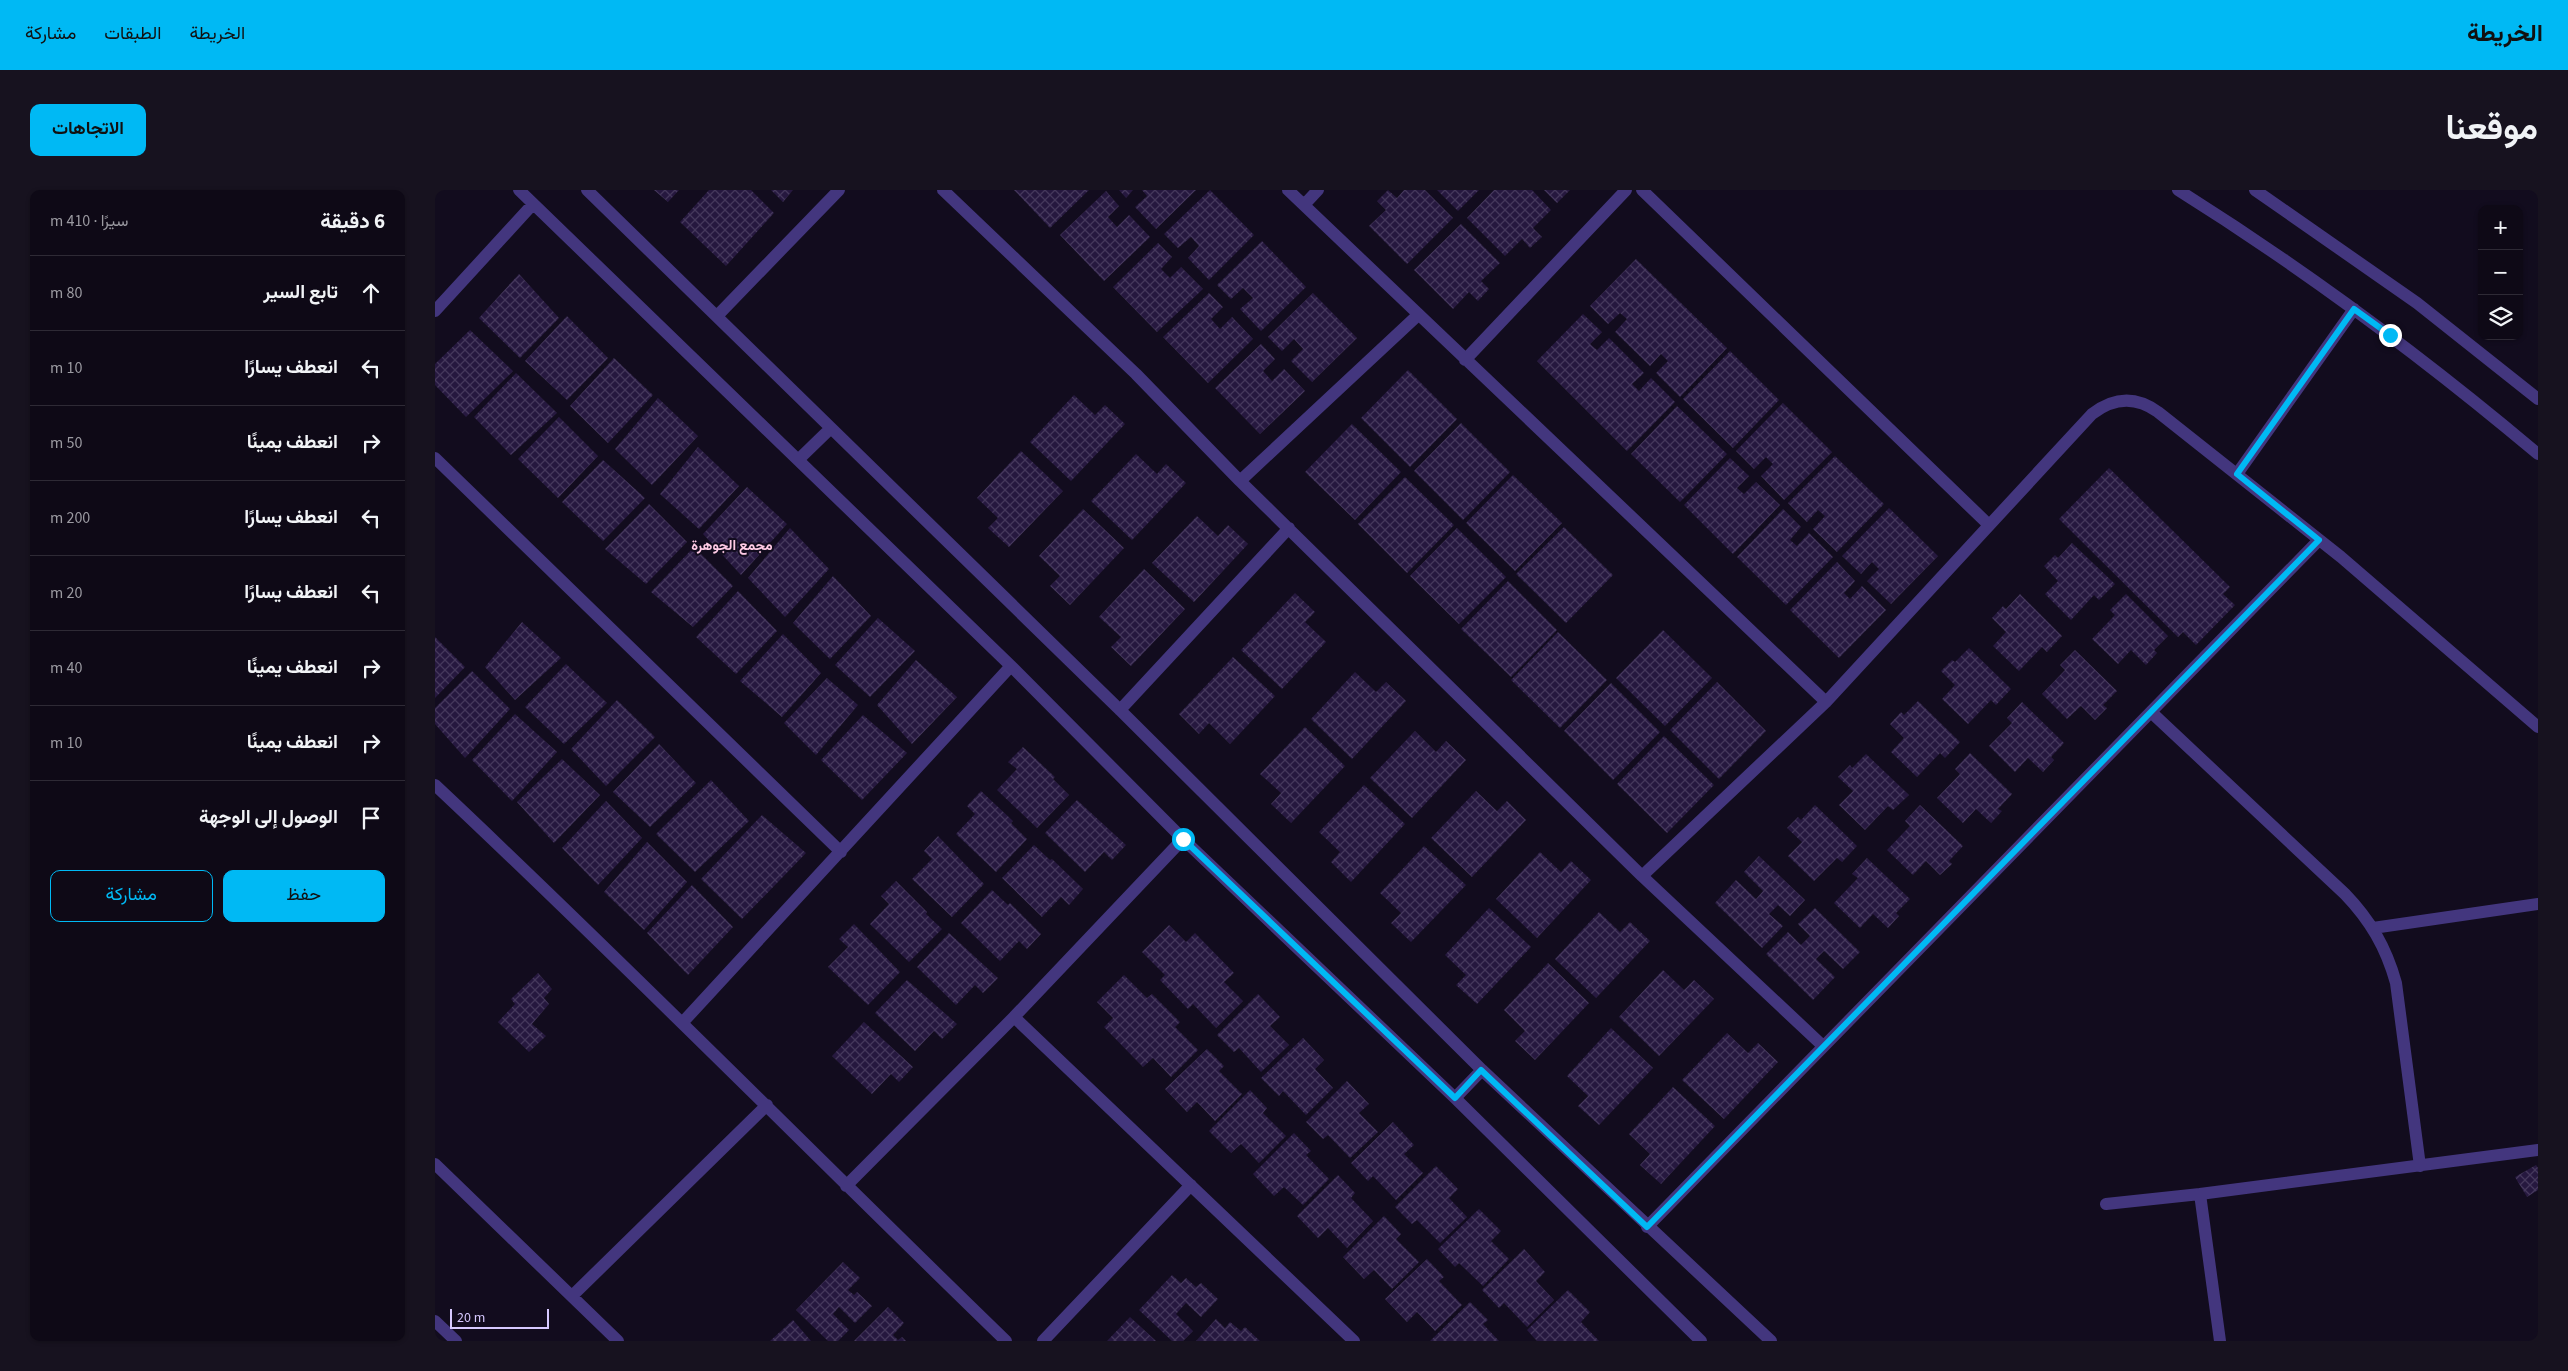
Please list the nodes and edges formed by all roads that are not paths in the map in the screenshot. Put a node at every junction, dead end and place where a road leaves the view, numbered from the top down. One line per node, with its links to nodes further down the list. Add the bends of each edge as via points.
1 (519, 190): 11 (street)
2 (587, 190): 16 (street)
3 (839, 190): 16 (street)
4 (943, 190): 24 (street, via 1137,374)
5 (1288, 190): 12 (street)
6 (1318, 190): 12 (street)
7 (1626, 190): 17 (street)
8 (1642, 190): 25 (street)
9 (2178, 190): 13 (street)
10 (2255, 190): 18 (street, via 2417,303)
11 (533, 204): 14 (street); 22 (street)
12 (1303, 205): 15 (street)
13 (2354, 309): 20 (street, via 2475,401); 23 (street)
14 (435, 311)
15 (1418, 314): 17 (street); 24 (street)
16 (717, 316): 19 (street)
17 (1465, 360): 29 (street)
18 (2538, 399)
19 (831, 428): 22 (street); 30 (street)
20 (2538, 454)
21 (435, 458): 35 (street)
22 (798, 460): 28 (street)
23 (2237, 474): 25 (street, via 2147,404 2118,400 2092,414); 27 (street)
24 (1241, 481): 26 (street)
25 (1989, 526): 29 (street)
26 (1289, 528): 30 (street); 36 (street)
27 (2319, 540): 31 (street); 32 (street)
28 (1011, 666): 34 (street); 35 (street)
29 (1826, 702): 36 (street)
30 (1120, 710): 42 (street)
31 (2151, 712): 38 (street, via 2345,894); 41 (street)
32 (2538, 727)
33 (435, 785): 40 (street)
34 (1183, 839): 39 (street); 43 (street)
35 (841, 852): 40 (street)
36 (1642, 876): 41 (street)
37 (2538, 904): 38 (street)
38 (2373, 928): 47 (street, via 2387,954 2396,983)
39 (1014, 1017): 48 (street); 49 (street)
40 (683, 1022): 44 (street)
41 (1823, 1046): 52 (street)
42 (1481, 1070): 43 (street); 52 (street)
43 (1455, 1098): 60 (street)
44 (767, 1105): 49 (street); 53 (street)
45 (2538, 1150): 47 (street)
46 (435, 1164): 53 (street)
47 (2420, 1166): 50 (street)
48 (1191, 1185): 58 (street); 59 (street)
49 (846, 1186): 57 (street)
50 (2200, 1194): 51 (street); 62 (street)
51 (2106, 1204)
52 (1647, 1227): 61 (street)
53 (572, 1296): 56 (street)
54 (435, 1321): 55 (street)
55 (456, 1341)
56 (618, 1341)
57 (1006, 1341)
58 (1043, 1341)
59 (1354, 1341)
60 (1701, 1341)
61 (1771, 1341)
62 (2220, 1341)

